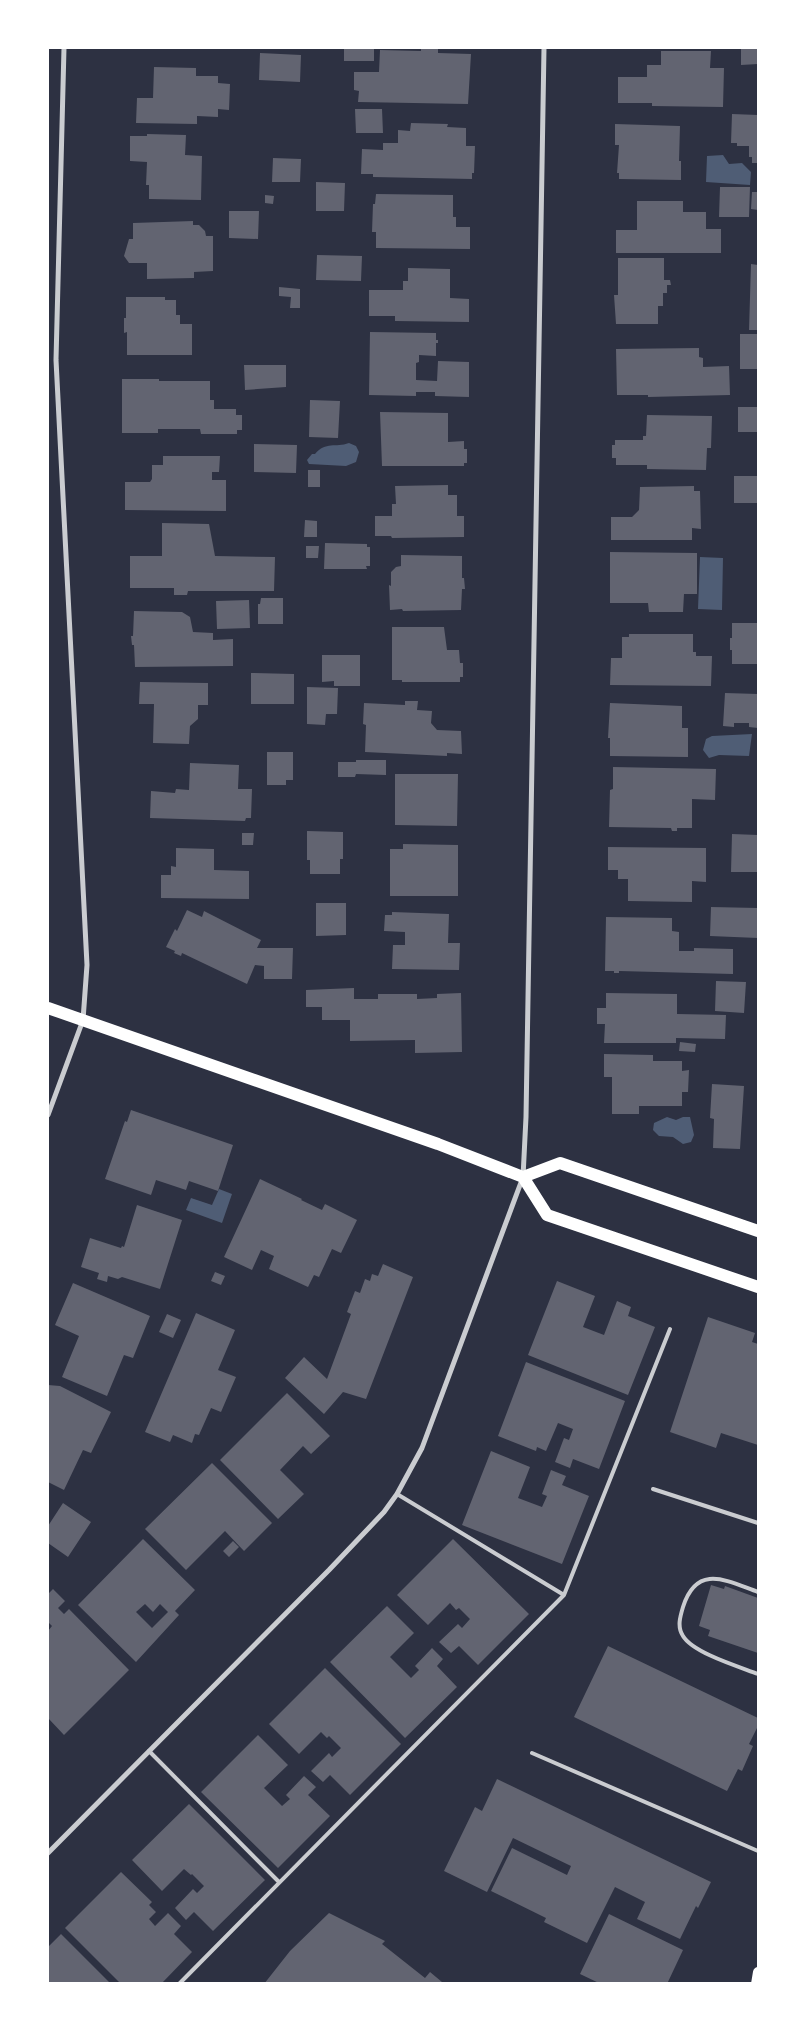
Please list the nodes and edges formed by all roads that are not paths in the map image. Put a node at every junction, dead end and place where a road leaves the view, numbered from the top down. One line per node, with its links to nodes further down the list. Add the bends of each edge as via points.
1 (64, 48): 4 (street, via 56,360 86,965)
2 (544, 48): 6 (street)
3 (48, 1008): 4 (main road)
4 (83, 1020): 5 (street); 6 (main road, via 438,1144)
5 (48, 1115)
6 (523, 1177): 7 (main road, via 560,1163); 8 (main road, via 547,1215); 11 (street, via 422,1448)
7 (758, 1231)
8 (758, 1287)
9 (670, 1329): 14 (lane)
10 (653, 1489): 12 (lane)
11 (397, 1494): 14 (lane); 16 (street, via 329,1570)
12 (758, 1523)
13 (758, 1592): 15 (lane, via 717,1578 704,1579 687,1594 678,1620 683,1637 706,1655)
14 (564, 1594): 20 (lane)
15 (758, 1674)
16 (148, 1751): 19 (street); 20 (lane)
17 (532, 1753): 18 (lane)
18 (758, 1851)
19 (48, 1853)
20 (279, 1882): 22 (lane)
21 (758, 1972): 23 (main road)
22 (178, 1984)
23 (756, 1984)

